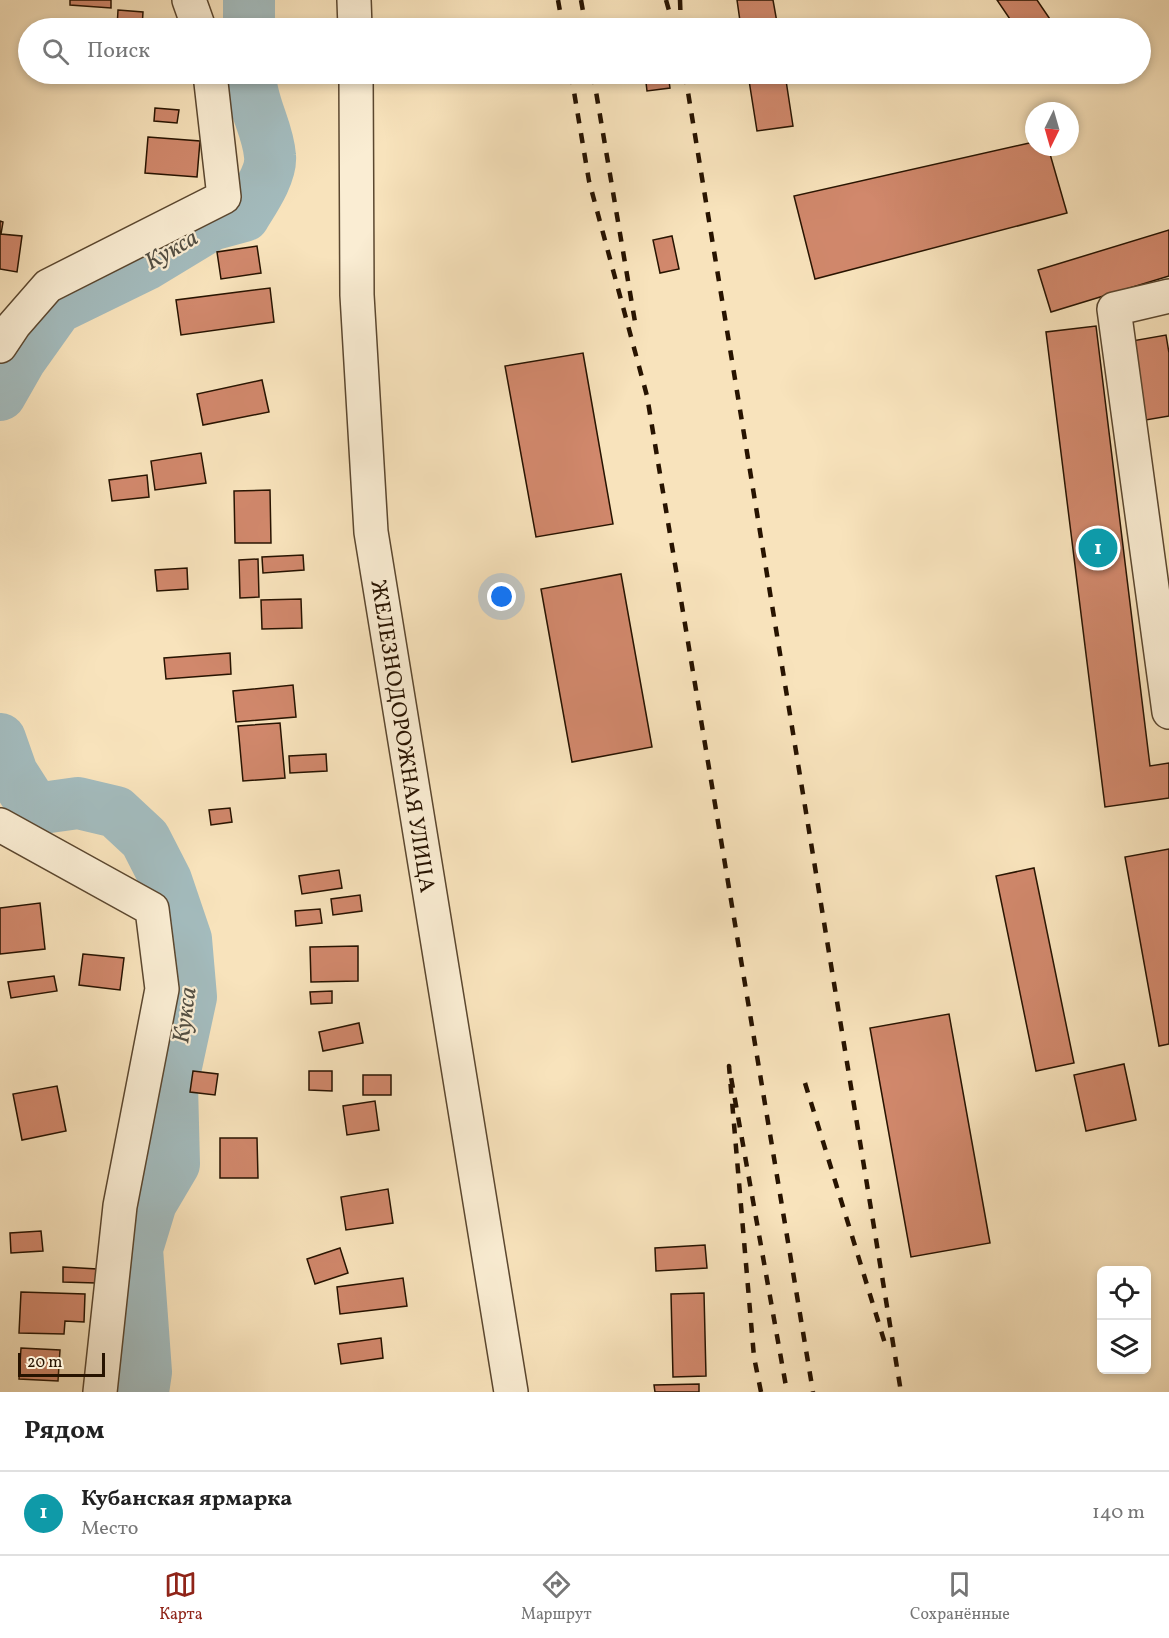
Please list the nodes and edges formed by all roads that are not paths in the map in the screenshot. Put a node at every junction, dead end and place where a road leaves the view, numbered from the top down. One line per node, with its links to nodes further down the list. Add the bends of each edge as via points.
1 (189, 0): 3 (street)
2 (354, 0): 4 (street)
3 (195, 18)
4 (355, 18)
5 (211, 84): 8 (street, via 224,197 48,286)
6 (356, 84): 12 (street, ЖЕЛЕЗНОДОРОЖНАЯ УЛИЦА, via 357,295 371,532)
7 (1169, 296): 9 (street, via 1114,309)
8 (5, 331)
9 (1169, 712)
10 (0, 825): 11 (street, via 152,909 162,989 120,1206)
11 (100, 1392)
12 (511, 1392)

